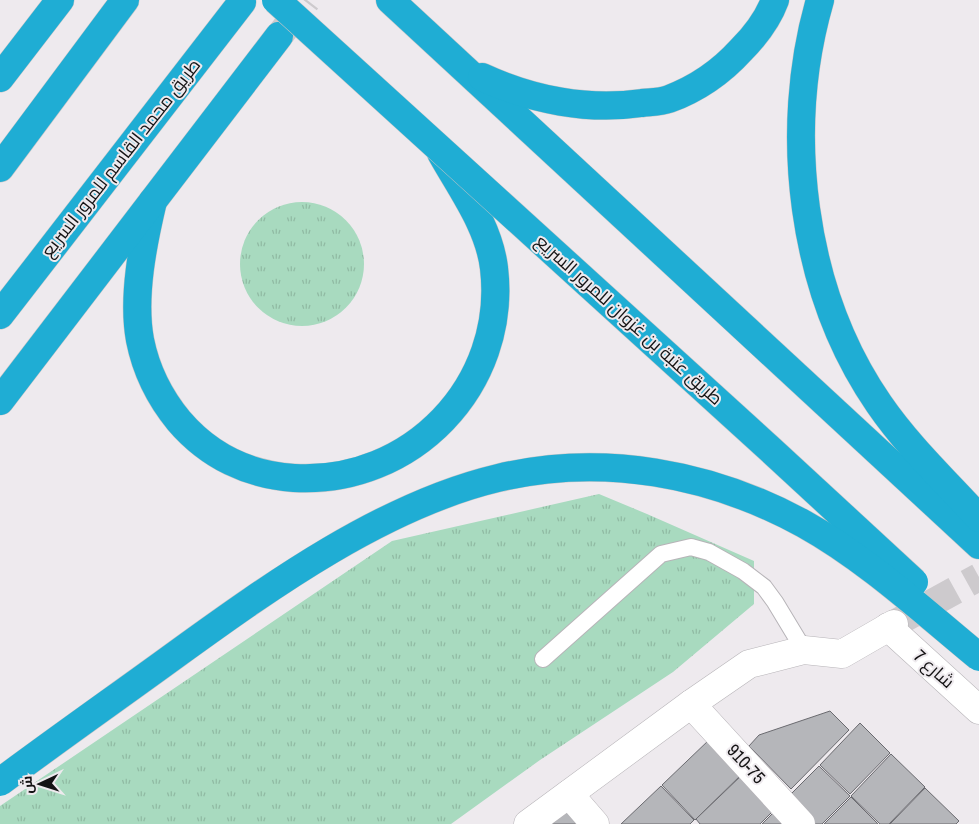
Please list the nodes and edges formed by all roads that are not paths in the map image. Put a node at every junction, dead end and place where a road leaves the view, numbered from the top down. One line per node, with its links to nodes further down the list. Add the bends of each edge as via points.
1 (60, 0): 10 (highway)
2 (125, 0): 12 (highway)
3 (276, 0): 11 (highway, طريق عتبة بن غزوان للمرور السريع, bridge)
4 (390, 0): 9 (highway)
5 (775, 0): 9 (highway, via 753,38 728,64 699,85 667,100 626,106 584,105 544,99 504,87)
6 (820, 0): 16 (highway, via 807,59 802,152 804,198 822,285 844,343 879,404 900,432)
7 (242, 2): 14 (highway, طريق محمد القاسم للمرور السريع)
8 (279, 36): 13 (highway)
9 (466, 70): 17 (highway)
10 (0, 78)
11 (436, 145): 13 (highway, bridge, via 482,226 494,267 492,324 484,354 462,398 428,434 390,459 337,476 288,478 233,463 200,442 172,413 152,377 140,338 140,269); 18 (highway, طريق عتبة بن غزوان للمرور السريع, bridge)
12 (0, 168)
13 (153, 201): 15 (highway)
14 (0, 315)
15 (0, 401)
16 (979, 518)
17 (979, 545)
18 (979, 643)
19 (804, 650): 21 (lane, via 764,587 726,561 691,547 661,554); 22 (street, via 749,664); 23 (street, شارع 7, via 842,654 891,626)
20 (979, 657): 24 (highway, bridge, via 831,540 748,498 698,481 653,471 608,467 538,470 461,489 390,518 336,548 230,614)
21 (543, 659)
22 (691, 704): 27 (street); 30 (street, 910-75)
23 (979, 710)
24 (30, 760): 25 (highway, bridge); 26 (highway, bridge)
25 (0, 775)
26 (0, 782)
27 (569, 794): 28 (street); 29 (street)
28 (528, 824)
29 (595, 824)
30 (802, 824)

